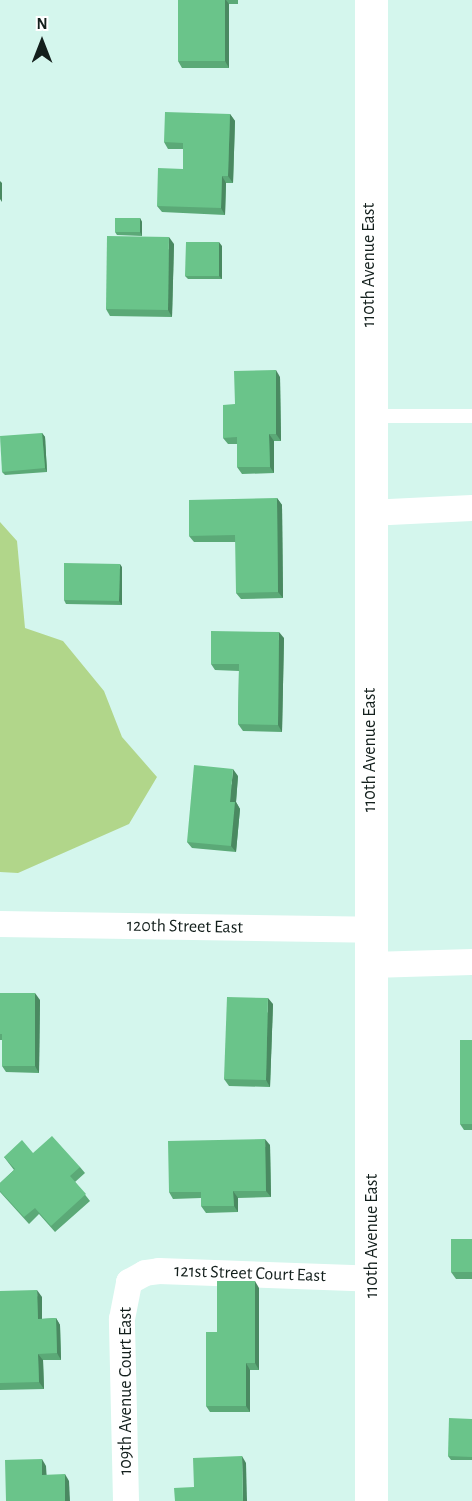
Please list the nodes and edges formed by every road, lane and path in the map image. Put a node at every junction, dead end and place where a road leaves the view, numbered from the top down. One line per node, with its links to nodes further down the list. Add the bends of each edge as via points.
1 (371, 0): 2 (street, 110th Avenue East)
2 (369, 416): 3 (lane); 5 (street, 110th Avenue East)
3 (472, 416)
4 (472, 508): 5 (street)
5 (369, 513): 7 (street, 110th Avenue East)
6 (0, 924): 7 (street, 120th Street East)
7 (371, 930): 9 (street, 110th Avenue East)
8 (472, 962): 9 (street)
9 (371, 965): 10 (street, 110th Avenue East)
10 (373, 1279): 11 (street, 121st Street Court East, via 159,1271); 13 (street, 110th Avenue East)
11 (129, 1282): 12 (street, 109th Avenue Court East, via 122,1319)
12 (126, 1501)
13 (371, 1501)

